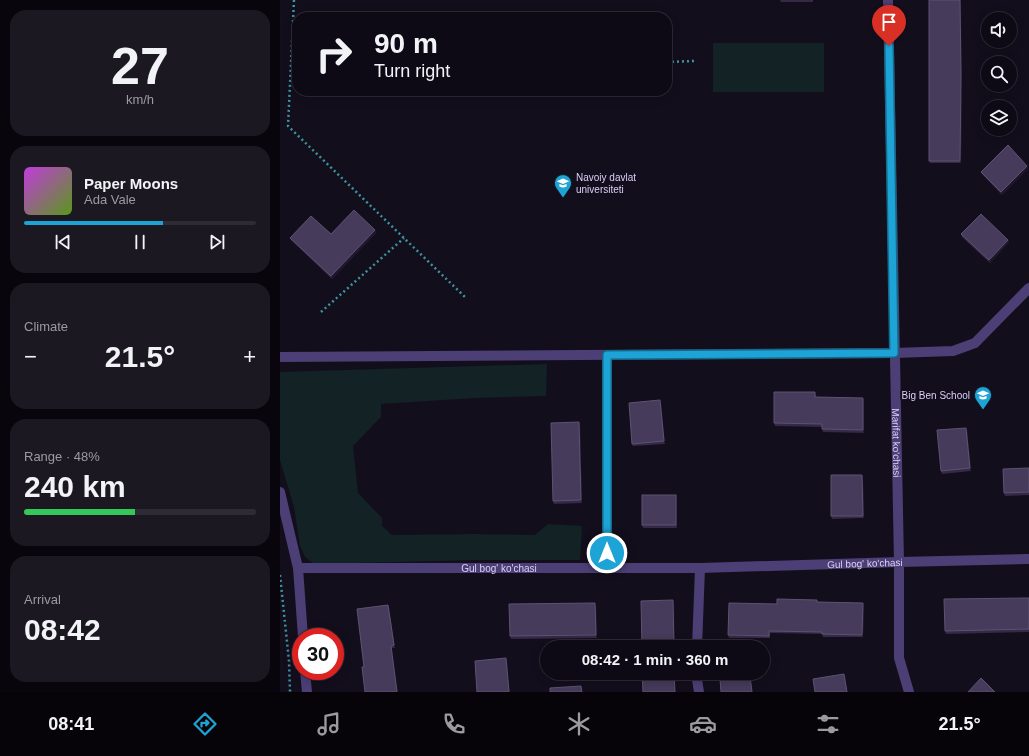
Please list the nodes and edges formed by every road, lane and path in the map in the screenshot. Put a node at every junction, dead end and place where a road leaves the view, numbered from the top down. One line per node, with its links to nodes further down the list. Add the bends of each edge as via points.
1 (294, 0): 3 (path)
2 (888, 0): 11 (street, Marifat ko'chasi)
3 (294, 12)
4 (292, 55): 7 (path, via 288,126)
5 (694, 61): 6 (path)
6 (672, 62)
7 (404, 238): 9 (path); 10 (path)
8 (1029, 288): 11 (street, via 974,343 952,350)
9 (465, 297)
10 (321, 312)
11 (894, 353): 12 (street); 16 (street, Marifat ko'chasi)
12 (607, 355): 13 (street); 18 (street)
13 (280, 357)
14 (280, 492): 17 (street)
15 (1029, 559): 16 (street, Gul bog' ko'chasi)
16 (899, 562): 19 (street, Gul bog' ko'chasi); 28 (street, Marifat ko'chasi, via 899,658)
17 (298, 568): 18 (street, Gul bog' ko'chasi); 21 (street)
18 (607, 568): 19 (street, Gul bog' ko'chasi)
19 (700, 568): 22 (street)
20 (280, 575): 25 (path)
21 (302, 628)
22 (697, 640)
23 (306, 680): 26 (street)
24 (697, 680): 27 (street)
25 (290, 692)
26 (307, 692)
27 (699, 692)
28 (909, 692)

